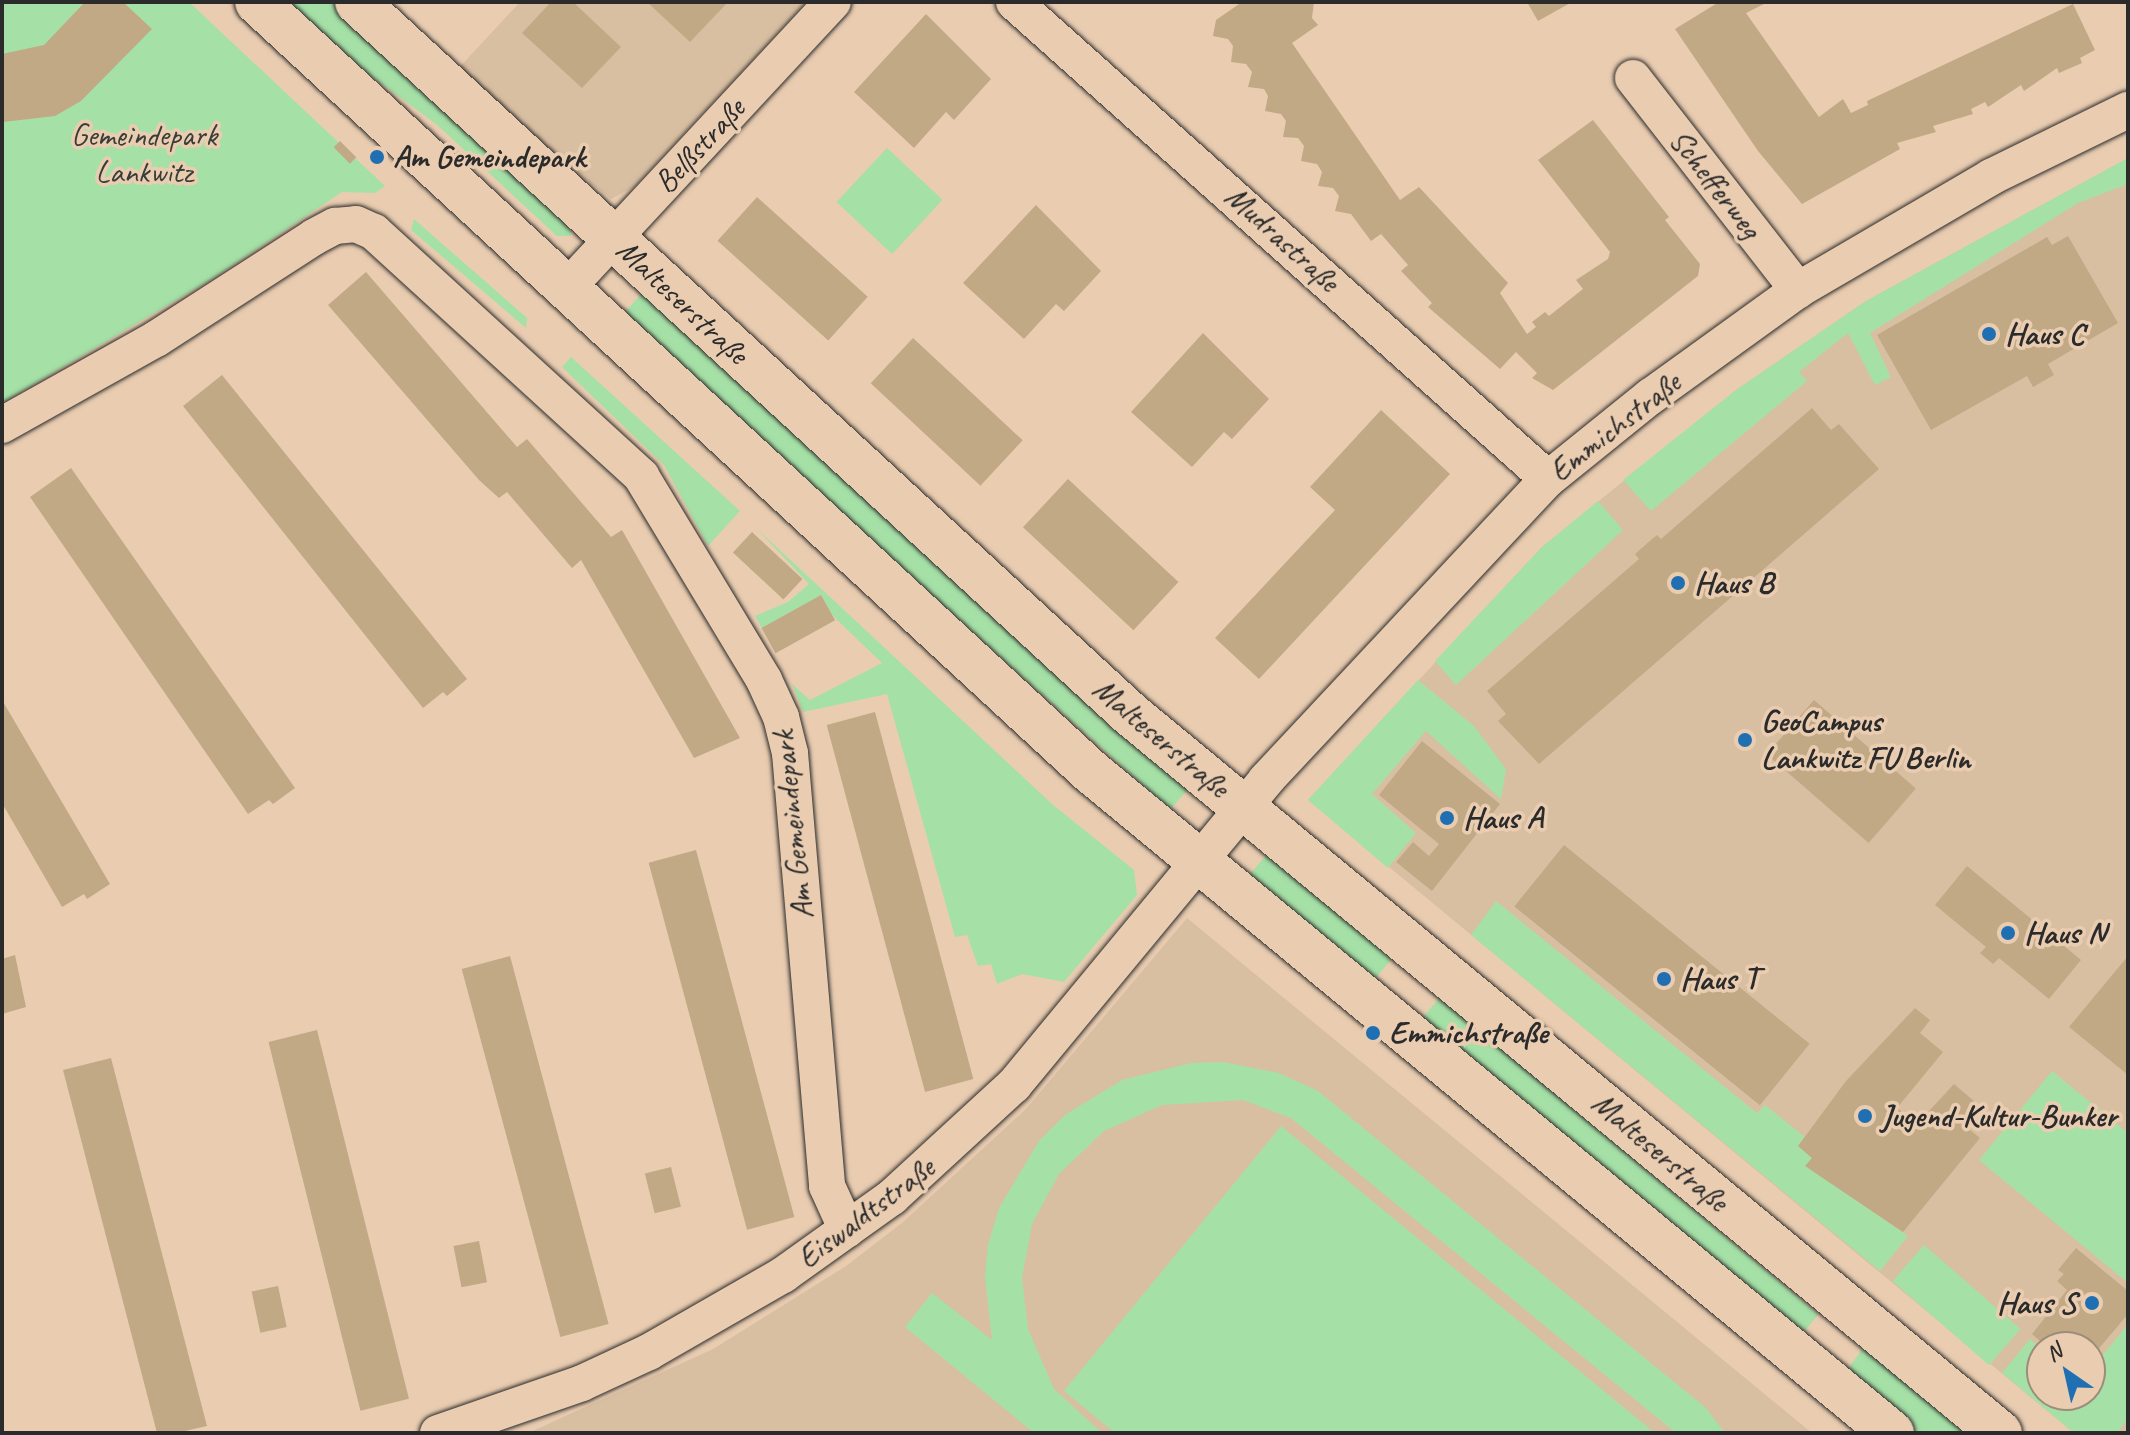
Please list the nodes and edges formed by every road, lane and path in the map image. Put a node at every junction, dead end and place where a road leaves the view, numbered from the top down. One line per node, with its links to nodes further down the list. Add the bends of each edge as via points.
1 (257, 2): 8 (main road)
2 (357, 2): 7 (main road, Malteserstraße)
3 (833, 2): 7 (street, Belßstraße)
4 (1014, 2): 11 (street, Mudrastraße)
5 (1633, 78): 9 (street, Schefferweg)
6 (2128, 110): 9 (street, Emmichstraße, via 1991,177)
7 (613, 239): 8 (street, Belßstraße); 12 (main road, Malteserstraße, via 1129,713)
8 (566, 289): 13 (main road, via 1090,771)
9 (1798, 290): 11 (street, Emmichstraße, via 1651,396)
10 (2, 425): 16 (street, Am Gemeindepark, via 156,339 314,237 335,226 356,224 385,243 641,476 781,717 790,753 827,1186)
11 (1548, 479): 12 (street, Emmichstraße)
12 (1243, 808): 13 (street, Emmichstraße); 14 (main road, Malteserstraße)
13 (1199, 863): 15 (main road); 16 (street, Eiswaldtstraße, via 1014,1085 937,1161)
14 (1429, 961): 15 (main road); 17 (main road, Malteserstraße)
15 (1384, 1016): 18 (main road)
16 (847, 1230): 19 (street, Eiswaldtstraße, via 783,1275 649,1352 582,1383)
17 (1855, 1313): 18 (main road); 21 (main road, Malteserstraße)
18 (1812, 1367): 20 (main road)
19 (438, 1433)
20 (1892, 1433)
21 (2000, 1433)

